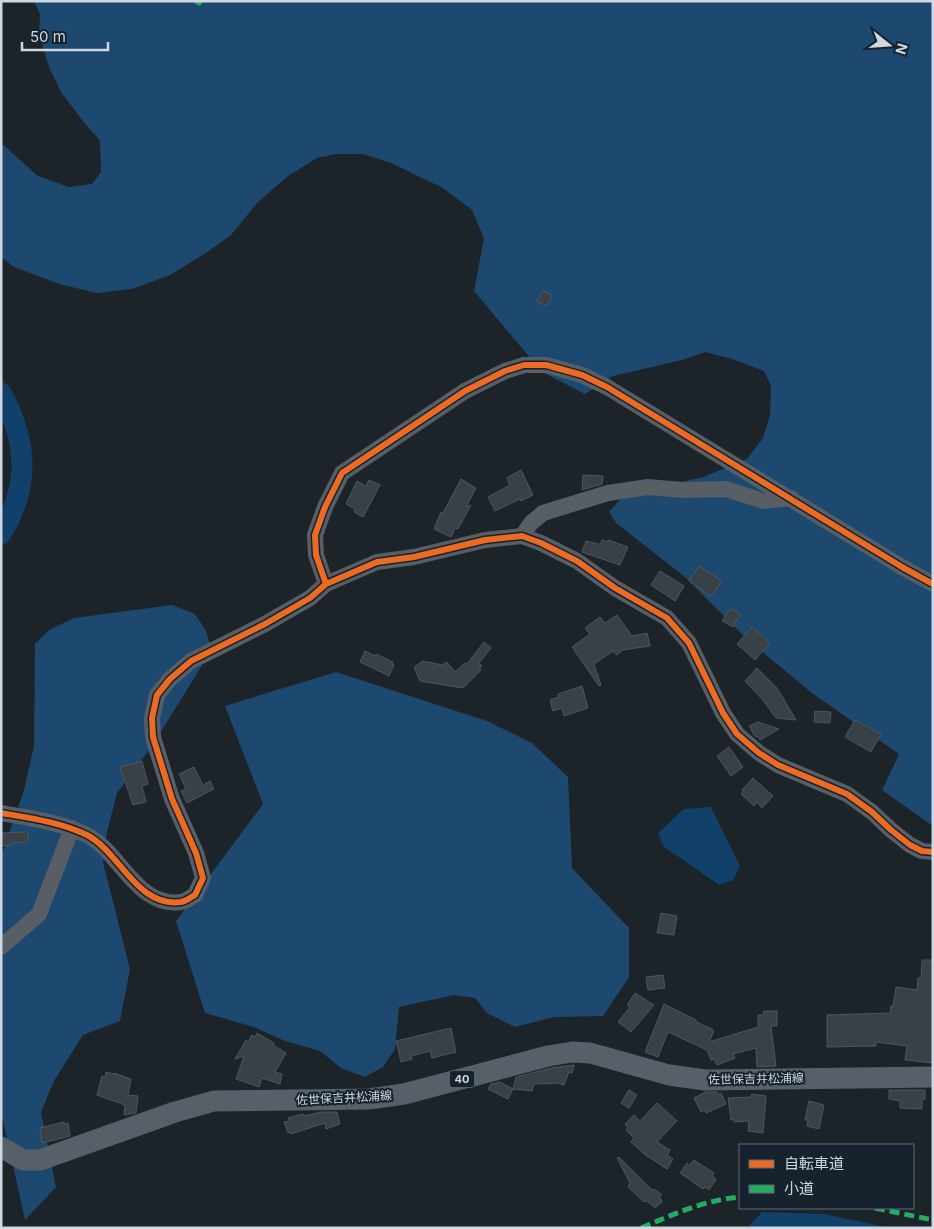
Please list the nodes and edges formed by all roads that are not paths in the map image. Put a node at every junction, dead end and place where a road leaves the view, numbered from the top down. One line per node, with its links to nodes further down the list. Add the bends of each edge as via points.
1 (791, 498): 2 (street, via 763,501 726,489 648,487 608,492 543,513); 3 (street, via 607,387 558,368 524,365 465,391 342,473 315,535 316,555); 4 (street)
2 (522, 536): 3 (street, via 485,540 377,562); 7 (street, via 577,562 667,618 689,643 723,713 738,734 758,753 847,794 910,845)
3 (326, 584): 6 (street, via 265,624 190,661 157,695 152,718 153,737 172,799 201,869 203,878 196,895 182,902 162,900 145,892 98,843)
4 (933, 584)
5 (1, 812): 6 (street)
6 (72, 828): 8 (street, via 39,914)
7 (933, 852)
8 (1, 947)
9 (933, 1077): 10 (main road, 佐世保吉井松浦線 / 40, via 705,1080 669,1076 590,1053 572,1052 377,1098 214,1101 40,1160 23,1160)
10 (1, 1147)

